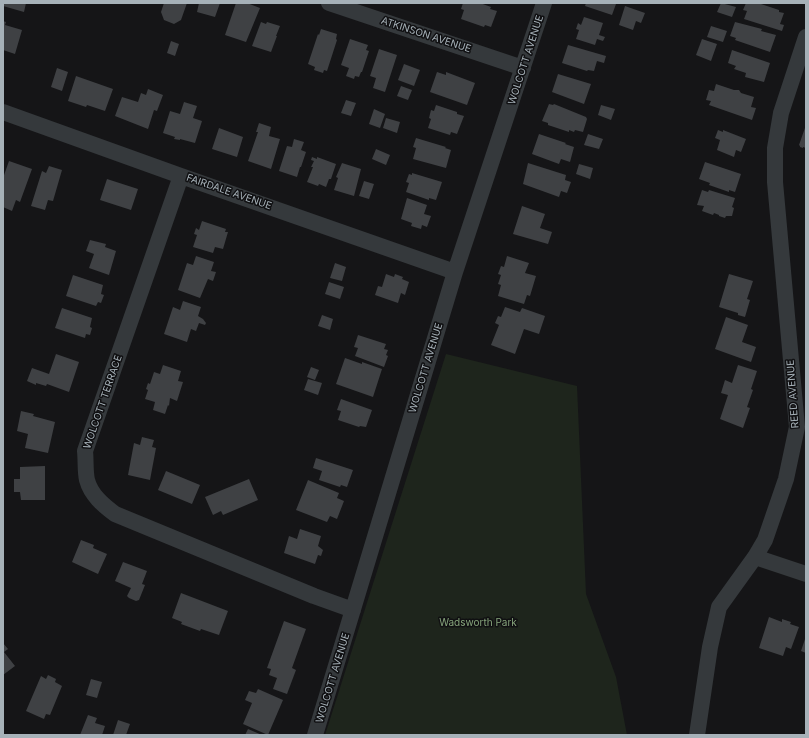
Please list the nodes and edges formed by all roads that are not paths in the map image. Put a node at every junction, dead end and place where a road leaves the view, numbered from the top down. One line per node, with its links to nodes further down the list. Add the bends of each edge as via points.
1 (329, 3): 4 (street, ATKINSON AVENUE)
2 (544, 3): 4 (street, WOLCOTT AVENUE)
3 (806, 37): 8 (street, REED AVENUE, via 781,113 775,148 775,182 797,427 786,479 765,540)
4 (523, 68): 7 (street, WOLCOTT AVENUE)
5 (3, 112): 6 (street, FAIRDALE AVENUE)
6 (181, 176): 7 (street, FAIRDALE AVENUE); 10 (street, WOLCOTT TERRACE, via 85,451 87,480 102,505 114,514)
7 (455, 272): 10 (street, WOLCOTT AVENUE)
8 (755, 557): 9 (street); 12 (street, REED AVENUE, via 720,607 710,646)
9 (806, 574)
10 (353, 610): 11 (street, WOLCOTT AVENUE)
11 (315, 735)
12 (698, 735)

